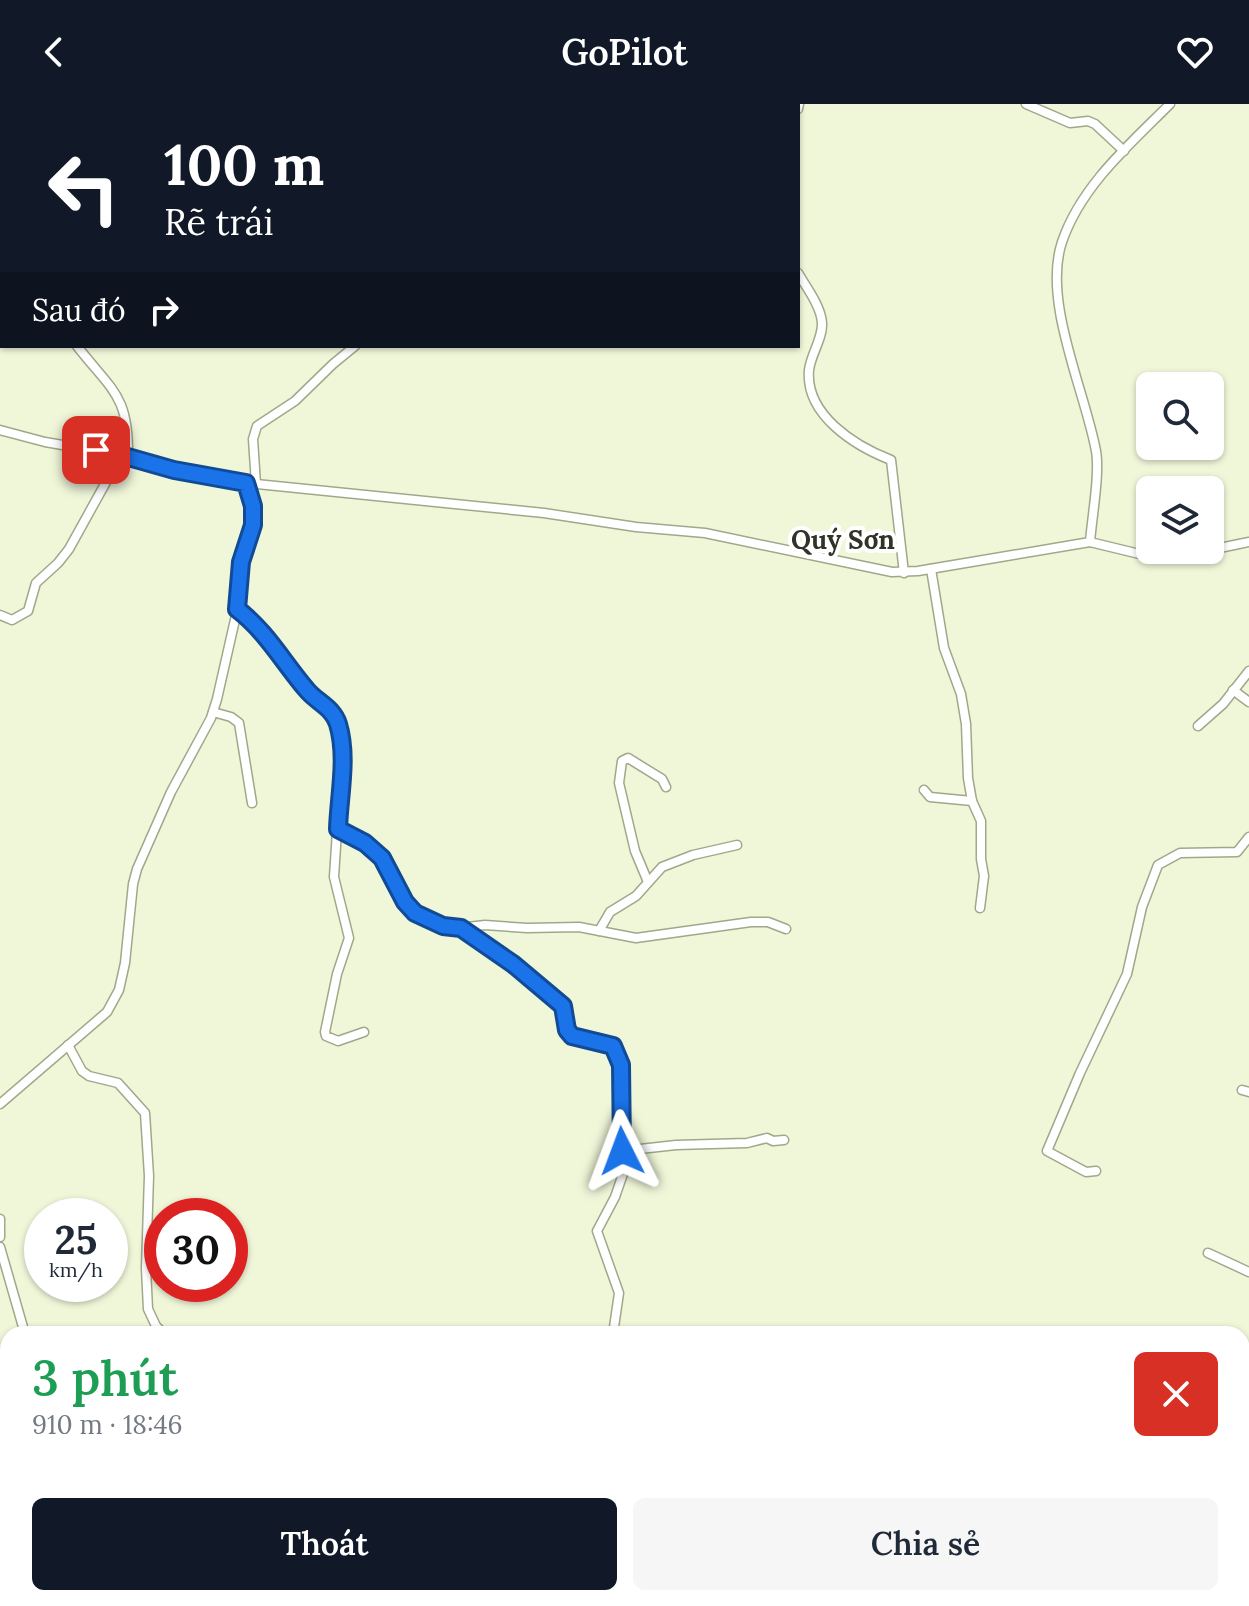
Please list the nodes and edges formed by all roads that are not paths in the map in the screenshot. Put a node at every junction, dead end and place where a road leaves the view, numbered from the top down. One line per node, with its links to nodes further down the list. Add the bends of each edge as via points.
1 (1026, 104): 3 (street, via 1070,123 1095,124)
2 (1170, 104): 3 (street)
3 (1124, 151): 10 (street, via 1098,179 1068,226 1056,276 1097,454)
4 (800, 277): 15 (street, via 821,319 809,372 811,392 835,428 891,460)
5 (79, 348): 8 (street, via 125,411)
6 (353, 348): 9 (street, via 295,401 257,426)
7 (0, 430): 8 (street)
8 (125, 456): 9 (street); 17 (street, via 69,549 36,583 28,611 12,620)
9 (251, 484): 15 (street, via 705,533); 16 (street, via 253,525 241,562)
10 (1090, 542): 13 (street); 14 (street)
11 (1249, 542): 12 (street)
12 (1224, 547)
13 (1136, 553)
14 (931, 569): 15 (street); 25 (street, via 944,648 961,694)
15 (904, 573)
16 (237, 609): 21 (street); 27 (street, via 338,723)
17 (0, 615)
18 (1249, 671): 19 (street)
19 (1233, 690): 20 (street); 22 (street)
20 (1249, 702)
21 (213, 712): 26 (street, via 239,723); 36 (street, via 137,869 115,999)
22 (1198, 726)
23 (666, 787): 30 (street, via 628,758 622,761 619,783)
24 (924, 790): 25 (street, via 930,797)
25 (972, 801): 31 (street, via 981,821)
26 (252, 803)
27 (338, 829): 32 (street, via 382,858 415,913); 35 (street, via 335,887 349,938 325,1032 338,1041)
28 (1249, 837): 40 (street, via 1237,852 1180,853 1156,869 1127,974 1047,1151 1086,1172)
29 (737, 845): 30 (street, via 662,867)
30 (648, 882): 34 (street, via 610,912)
31 (980, 908)
32 (461, 928): 34 (street); 39 (street, via 560,1003 572,1036 616,1049 621,1065)
33 (786, 929): 34 (street, via 751,922 636,938)
34 (599, 931)
35 (364, 1032)
36 (68, 1045): 37 (street); 47 (street, via 82,1071 118,1083 145,1113 148,1309)
37 (0, 1104)
38 (784, 1140): 39 (street)
39 (622, 1151): 48 (street, via 620,1185 597,1228 619,1293)
40 (1096, 1171)
41 (0, 1219): 42 (street)
42 (0, 1237)
43 (0, 1247): 46 (street)
44 (1208, 1253): 45 (street)
45 (1249, 1272)
46 (23, 1326)
47 (156, 1326)
48 (614, 1326)

